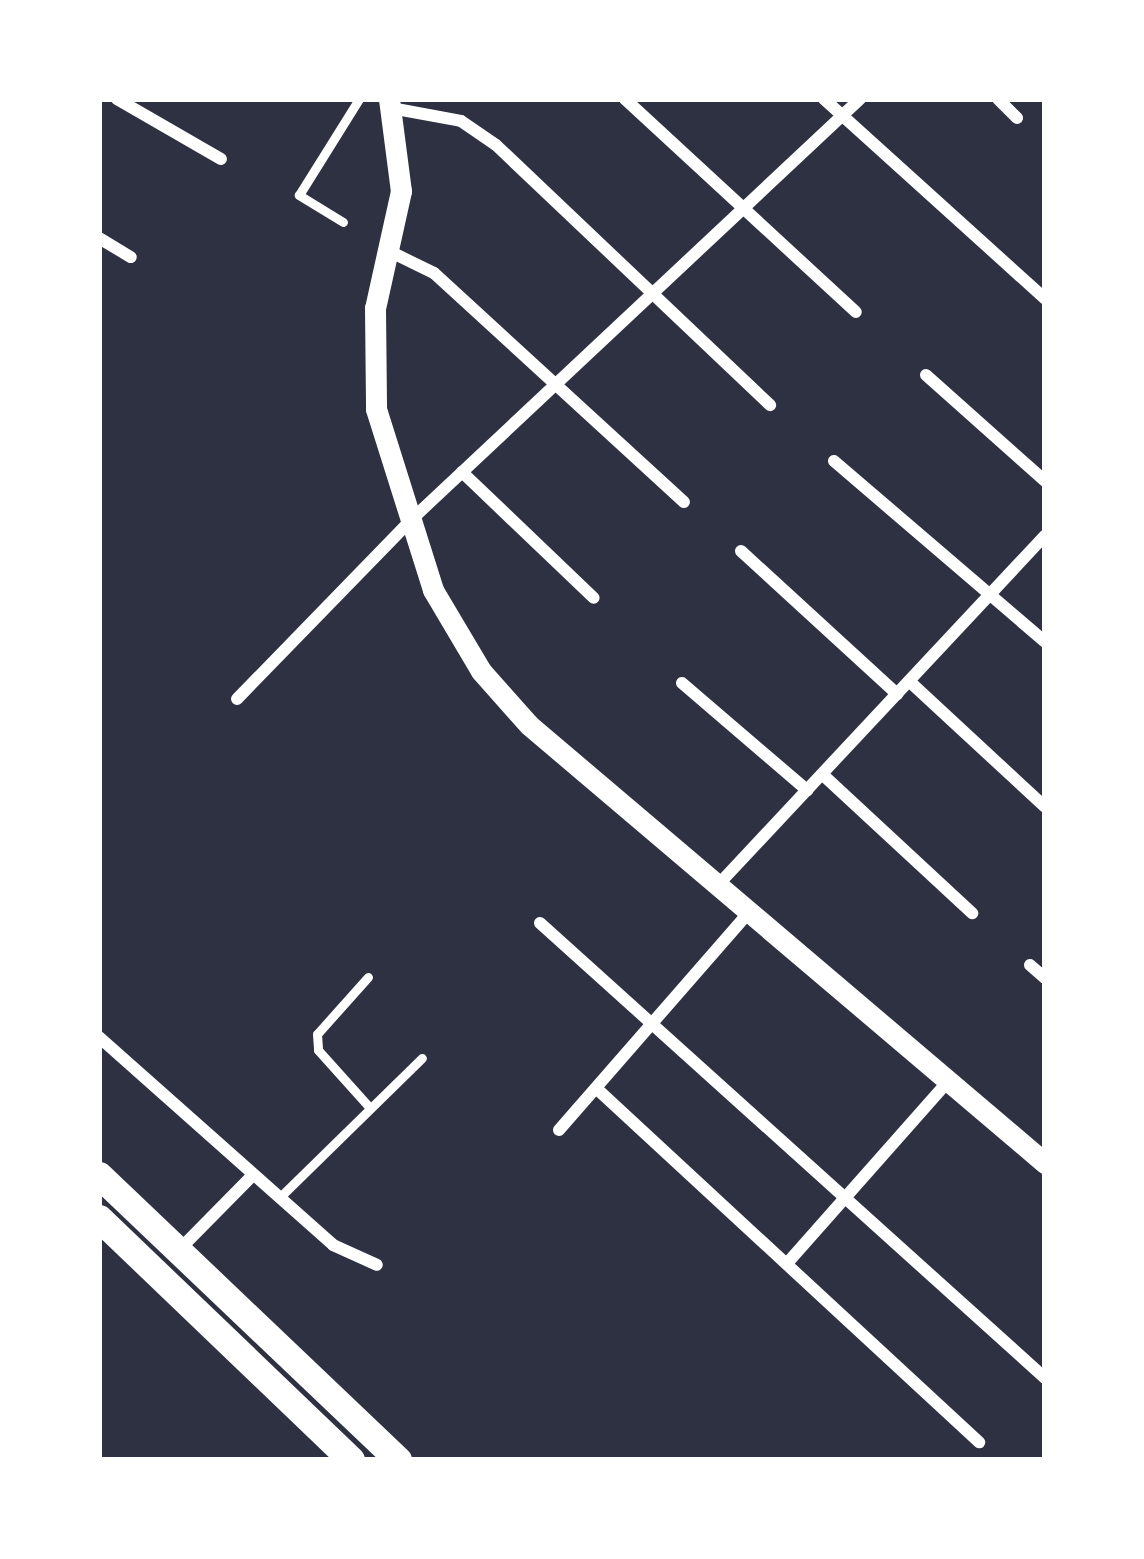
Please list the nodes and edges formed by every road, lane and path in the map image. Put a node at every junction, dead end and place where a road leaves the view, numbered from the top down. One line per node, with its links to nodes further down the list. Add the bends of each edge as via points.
1 (116, 99): 10 (street)
2 (359, 99): 12 (lane, via 298,195)
3 (625, 99): 11 (street)
4 (824, 99): 8 (street)
5 (860, 99): 8 (street)
6 (998, 99): 9 (street)
7 (390, 103): 14 (street, via 401,191); 16 (street, via 461,121 496,145)
8 (842, 116): 11 (street); 17 (street)
9 (1016, 118)
10 (221, 159)
11 (742, 209): 16 (street); 18 (street)
12 (343, 222)
13 (99, 238): 15 (street)
14 (389, 251): 20 (street, via 434,273); 26 (street, via 375,308 376,409)
15 (131, 257)
16 (649, 297): 20 (street); 21 (street)
17 (1045, 298)
18 (856, 312)
19 (926, 375): 24 (street)
20 (558, 382): 23 (street); 25 (street)
21 (770, 405)
22 (834, 460): 29 (street)
23 (462, 472): 26 (street); 30 (street)
24 (1045, 481)
25 (684, 502)
26 (412, 520): 35 (street); 39 (street, via 433,590 481,671 529,725)
27 (1045, 536): 29 (street)
28 (741, 550): 34 (street)
29 (988, 597): 31 (street); 32 (street)
30 (594, 598)
31 (1045, 642)
32 (909, 681): 34 (street); 38 (street)
33 (682, 683): 37 (street)
34 (897, 694): 36 (street)
35 (236, 699)
36 (822, 774): 37 (street); 41 (street)
37 (807, 790): 39 (street)
38 (1045, 807)
39 (717, 886): 40 (street)
40 (748, 913): 46 (street); 49 (street)
41 (972, 913)
42 (540, 923): 46 (street)
43 (1030, 965): 45 (street)
44 (368, 977): 51 (lane, via 316,1034 318,1049)
45 (1045, 978)
46 (652, 1024): 50 (street); 56 (street)
47 (99, 1037): 54 (street)
48 (422, 1058): 51 (lane)
49 (945, 1085): 53 (street); 56 (street)
50 (596, 1088): 52 (street); 60 (street)
51 (370, 1108): 57 (lane)
52 (560, 1130)
53 (1045, 1163)
54 (253, 1174): 57 (street); 59 (street)
55 (99, 1175): 59 (main road)
56 (844, 1197): 60 (street); 63 (street)
57 (279, 1198): 61 (street, via 333,1245)
58 (99, 1218): 62 (main road)
59 (178, 1250): 62 (street); 66 (main road)
60 (790, 1260): 64 (street)
61 (377, 1265)
62 (154, 1270): 65 (main road)
63 (1045, 1378)
64 (979, 1442)
65 (351, 1460)
66 (398, 1460)

